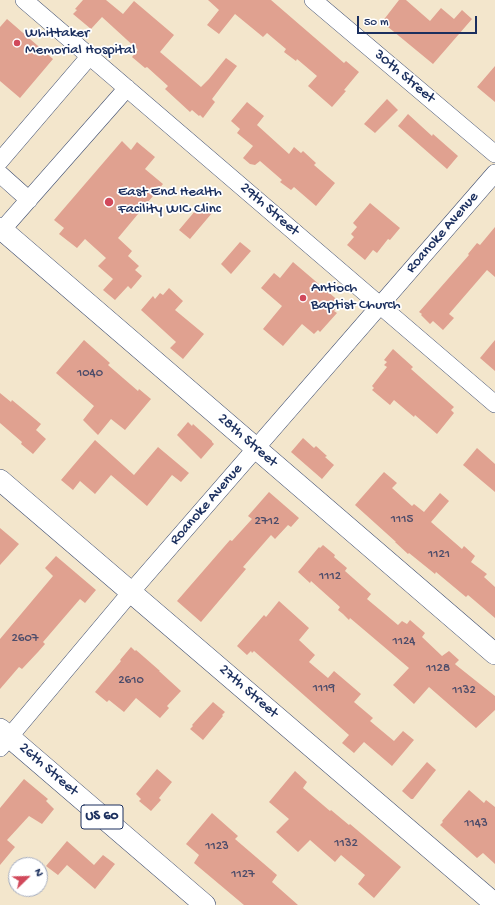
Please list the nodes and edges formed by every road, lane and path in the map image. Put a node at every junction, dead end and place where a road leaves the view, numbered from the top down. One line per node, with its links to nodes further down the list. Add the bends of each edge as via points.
1 (24, 0): 3 (street, 29th Street)
2 (314, 0): 5 (street, 30th Street)
3 (90, 57): 4 (street, 29th Street); 6 (street)
4 (126, 88): 9 (street); 11 (street, 29th Street)
5 (495, 154)
6 (0, 161)
7 (495, 173): 11 (street, Roanoke Avenue)
8 (0, 174): 9 (street)
9 (29, 200): 10 (street)
10 (1, 229): 13 (main road, 28th Street)
11 (380, 305): 12 (street, 29th Street); 13 (street, Roanoke Avenue)
12 (495, 404)
13 (256, 449): 15 (street, Roanoke Avenue); 16 (main road, 28th Street)
14 (0, 480): 15 (main road, 27th Street)
15 (131, 592): 17 (street, Roanoke Avenue); 18 (main road, 27th Street)
16 (495, 654)
17 (3, 738): 19 (main road, 26th Street / US 60)
18 (495, 904)
19 (205, 905)

